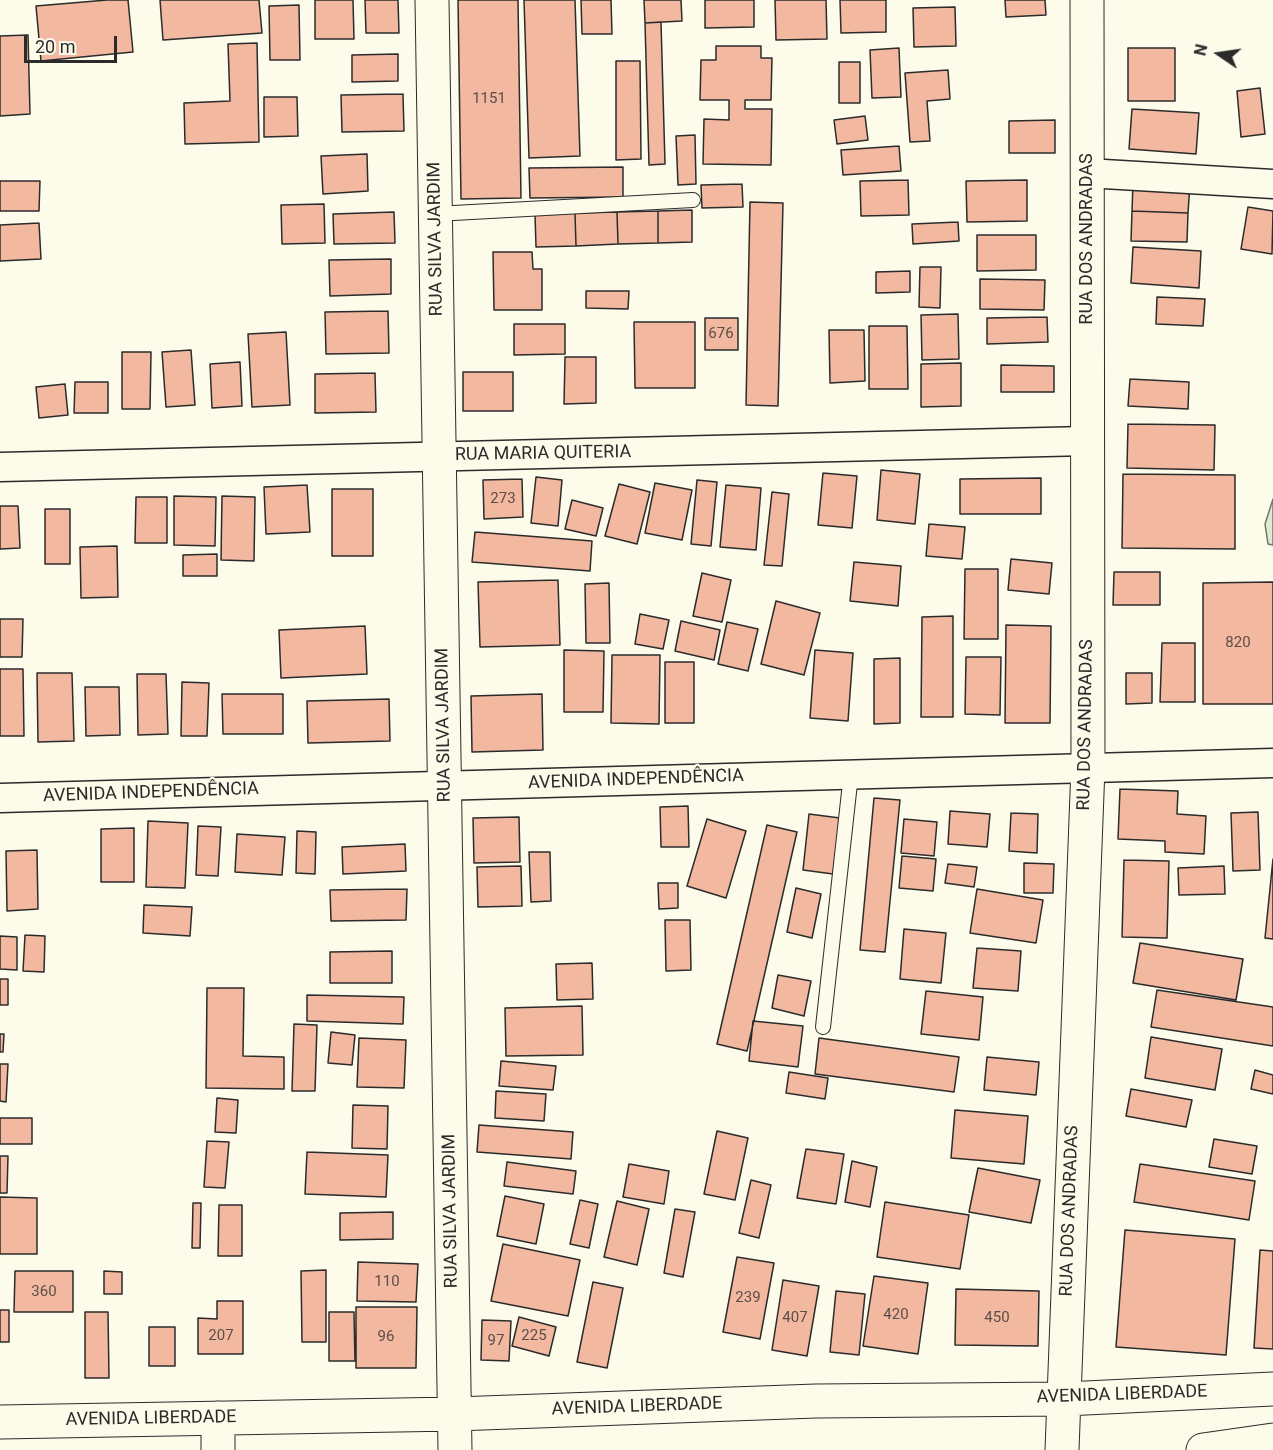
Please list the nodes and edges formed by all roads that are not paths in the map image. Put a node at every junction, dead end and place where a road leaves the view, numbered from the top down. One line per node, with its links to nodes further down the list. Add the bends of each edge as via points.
1 (432, 0): 6 (street, RUA SILVA JARDIM)
2 (1087, 0): 3 (street, RUA DOS ANDRADAS)
3 (1087, 173): 4 (street); 7 (street, RUA DOS ANDRADAS)
4 (1273, 184)
5 (693, 200): 6 (lane)
6 (435, 213): 8 (street, RUA SILVA JARDIM)
7 (1087, 441): 8 (street, RUA MARIA QUITERIA); 11 (street, RUA DOS ANDRADAS)
8 (440, 456): 9 (street, RUA MARIA QUITERIA); 13 (street, RUA SILVA JARDIM)
9 (0, 467)
10 (1273, 763): 11 (street, AVENIDA INDEPENDÊNCIA)
11 (1088, 767): 12 (street, AVENIDA INDEPENDÊNCIA); 17 (street, RUA DOS ANDRADAS)
12 (851, 774): 13 (street, AVENIDA INDEPENDÊNCIA); 15 (lane)
13 (444, 785): 14 (street, AVENIDA INDEPENDÊNCIA); 18 (street, RUA SILVA JARDIM)
14 (0, 798)
15 (823, 1027)
16 (1273, 1389): 17 (street, AVENIDA LIBERDADE)
17 (1065, 1399): 18 (street, AVENIDA LIBERDADE, via 816,1401); 24 (street, RUA DOS ANDRADAS)
18 (454, 1414): 19 (street, AVENIDA LIBERDADE); 23 (street, RUA SILVA JARDIM)
19 (218, 1418): 20 (street, AVENIDA LIBERDADE); 22 (street)
20 (0, 1422)
21 (1273, 1440): 25 (street)
22 (218, 1450)
23 (455, 1450)
24 (1062, 1450)
25 (1203, 1450)

